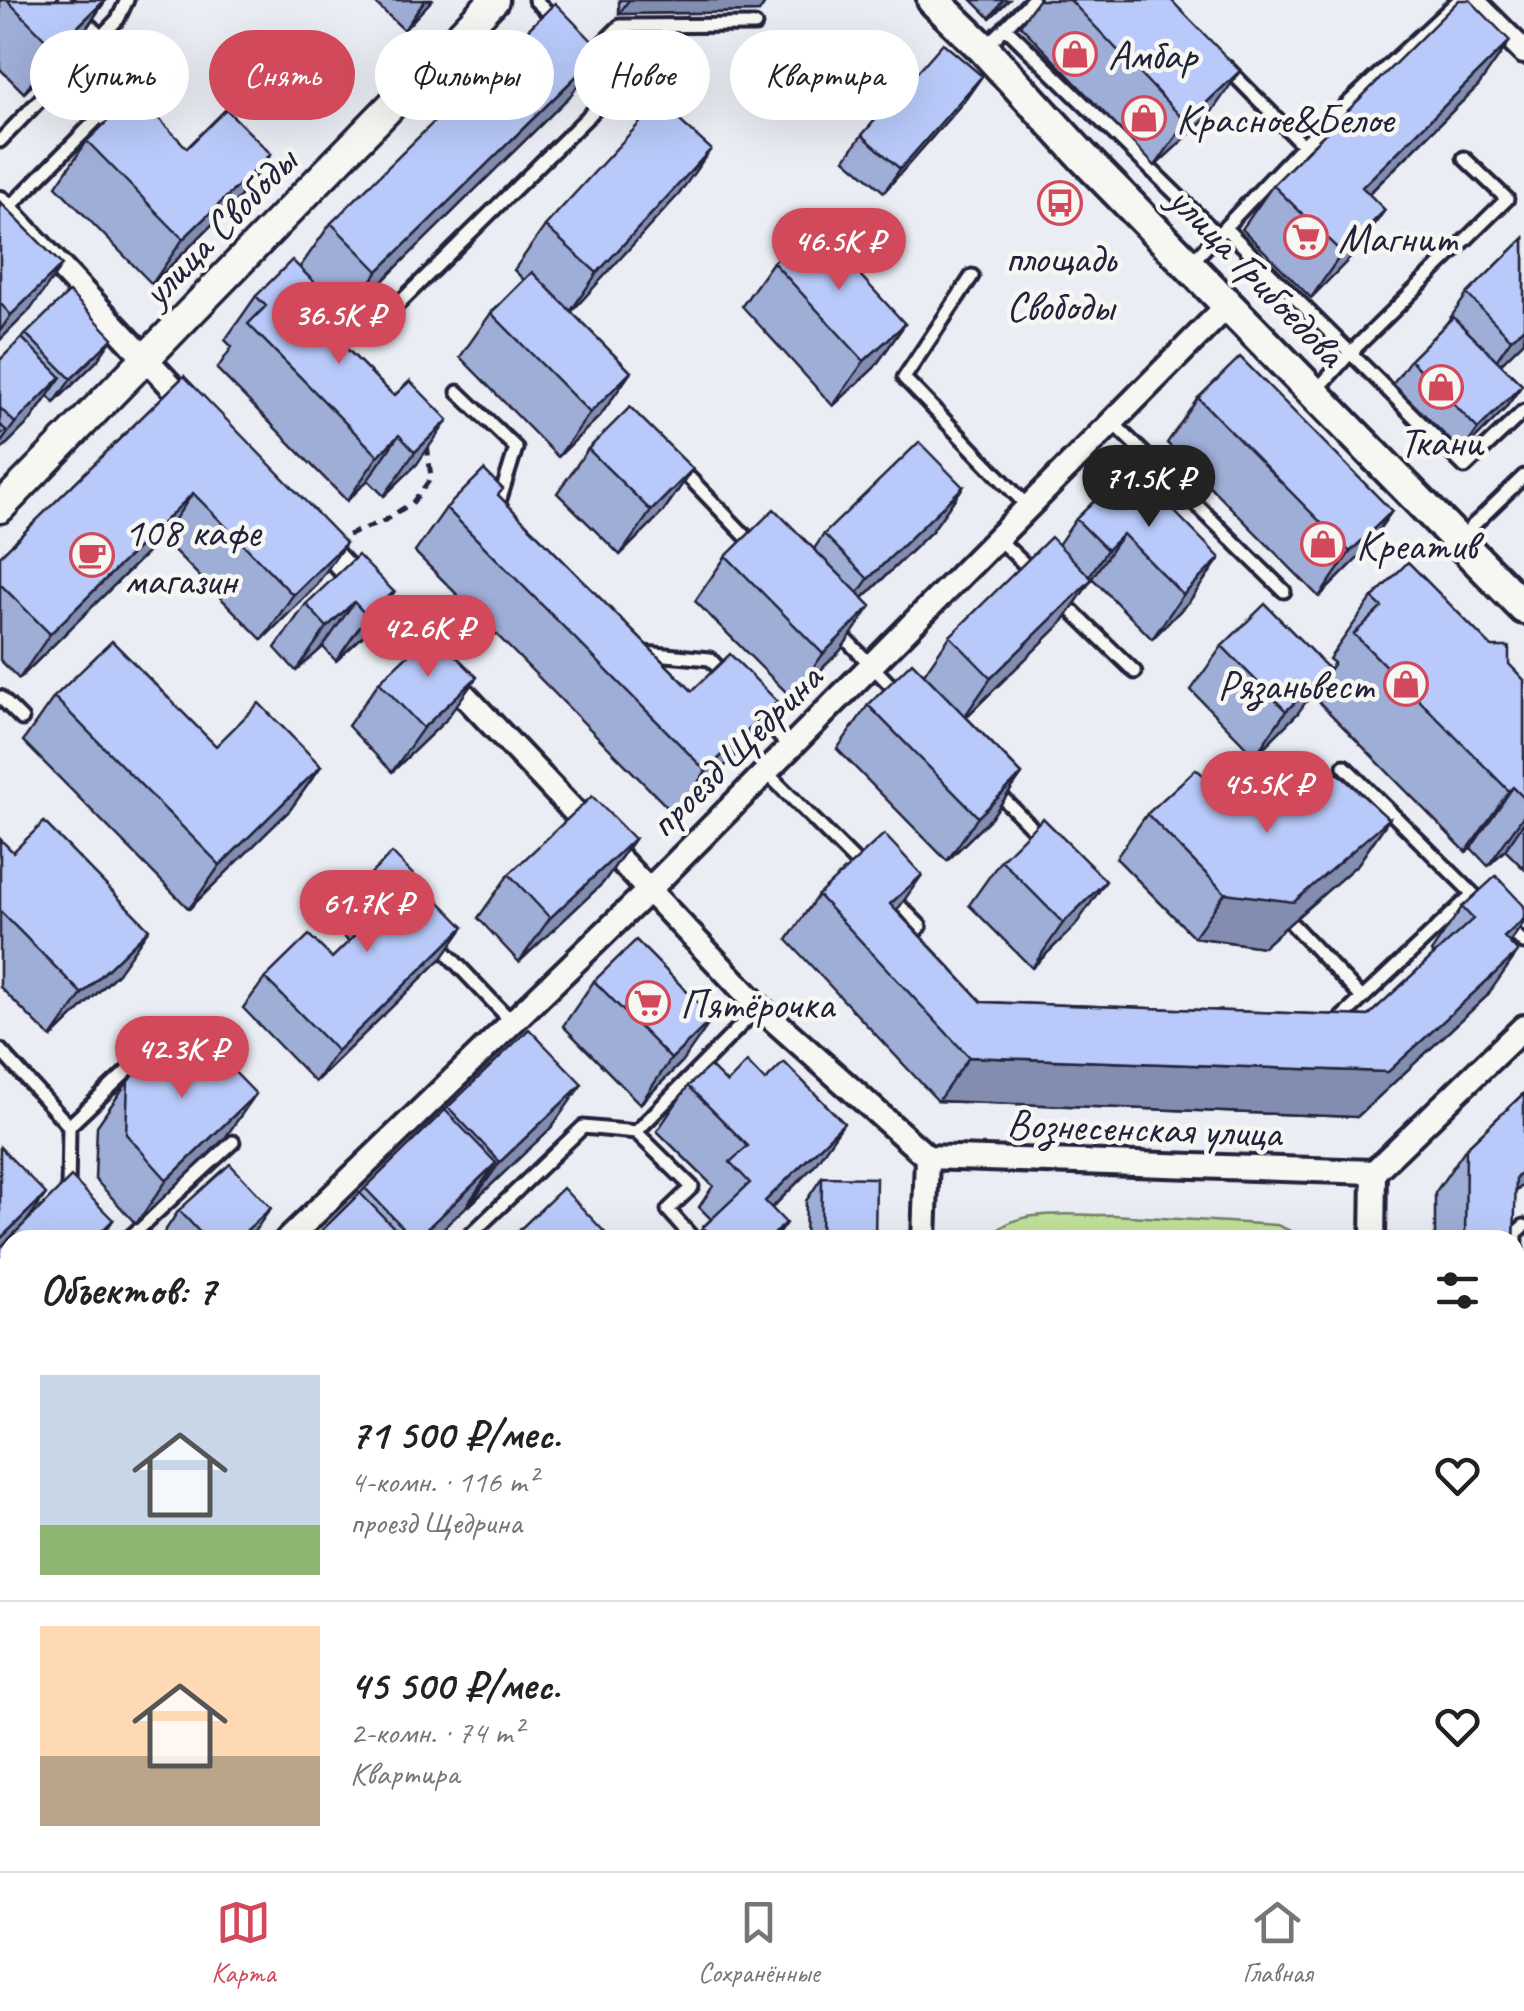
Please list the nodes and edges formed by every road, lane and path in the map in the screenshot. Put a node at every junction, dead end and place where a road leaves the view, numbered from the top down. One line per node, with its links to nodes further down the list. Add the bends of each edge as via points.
1 (64, 0): 12 (lane)
2 (128, 0): 13 (lane)
3 (494, 0): 31 (street, улица Свободы)
4 (535, 0): 10 (lane)
5 (933, 0): 15 (main road, улица Грибоедова)
6 (1032, 0): 11 (lane)
7 (1458, 0): 22 (lane)
8 (1472, 0): 16 (street)
9 (755, 26): 14 (lane)
10 (564, 27)
11 (1005, 27): 15 (lane); 25 (lane)
12 (93, 30)
13 (108, 30)
14 (616, 30)
15 (984, 50): 26 (main road, улица Грибоедова)
16 (1524, 52)
17 (1212, 53): 22 (lane)
18 (30, 111): 20 (lane)
19 (584, 120): 29 (lane)
20 (0, 142)
21 (128, 142): 24 (lane, via 101,115)
22 (1303, 145): 25 (lane)
23 (1464, 158): 30 (lane, via 1507,199)
24 (3, 207): 31 (street)
25 (1221, 231): 26 (lane); 30 (lane)
26 (1189, 266): 28 (main road, улица Грибоедова)
27 (972, 276): 40 (lane, via 904,378)
28 (1228, 305): 33 (main road, улица Грибоедова); 35 (street, проезд Щедрина)
29 (376, 326)
30 (1350, 353): 33 (lane); 34 (lane, via 1465,467)
31 (146, 358): 36 (street); 41 (street, улица Свободы)
32 (458, 392): 42 (lane, via 516,448 498,505)
33 (1314, 394): 45 (main road, улица Грибоедова)
34 (1524, 411)
35 (1112, 422): 40 (street, проезд Щедрина); 49 (lane)
36 (210, 426)
37 (426, 438): 46 (path, via 431,478 412,502)
38 (670, 457): 47 (lane)
39 (1524, 476): 45 (lane)
40 (1028, 507): 44 (street, проезд Щедрина)
41 (0, 508)
42 (512, 518)
43 (300, 522): 46 (street)
44 (998, 538): 48 (lane); 54 (street, проезд Щедрина)
45 (1458, 540): 51 (main road, улица Грибоедова)
46 (325, 549): 66 (street)
47 (764, 554)
48 (1039, 578)
49 (1284, 591)
50 (1052, 592): 55 (lane)
51 (1524, 608)
52 (830, 624): 54 (lane)
53 (632, 640): 56 (lane, via 645,654 710,659)
54 (871, 666): 58 (lane); 61 (street, проезд Щедрина)
55 (1135, 672)
56 (737, 688)
57 (0, 698): 60 (lane)
58 (907, 702)
59 (750, 703): 61 (lane)
60 (22, 719)
61 (790, 748): 63 (street, проезд Щедрина)
62 (1344, 766): 67 (lane)
63 (766, 772): 66 (street, проезд Щедрина); 71 (lane, via 920,926 900,948)
64 (980, 776): 65 (lane)
65 (1056, 853)
66 (648, 891): 73 (street); 74 (street, проезд Щедрина)
67 (1473, 894): 70 (lane); 72 (lane)
68 (1294, 925): 72 (lane)
69 (422, 928): 74 (lane)
70 (1524, 944)
71 (911, 960)
72 (1362, 998): 76 (lane)
73 (759, 1008): 80 (lane); 82 (street)
74 (512, 1022): 86 (street, проезд Щедрина)
75 (1524, 1027): 83 (street)
76 (1322, 1035)
77 (0, 1050): 79 (lane)
78 (140, 1059): 79 (lane)
79 (70, 1126): 84 (lane)
80 (636, 1132): 87 (lane, via 583,1126); 88 (lane, via 692,1187 668,1210)
81 (232, 1142): 85 (lane)
82 (926, 1157): 83 (street, Вознесенская улица); 89 (street)
83 (1374, 1172): 90 (street)
84 (68, 1211)
85 (139, 1230)
86 (297, 1230)
87 (474, 1230)
88 (686, 1230)
89 (924, 1230)
90 (1373, 1230)

